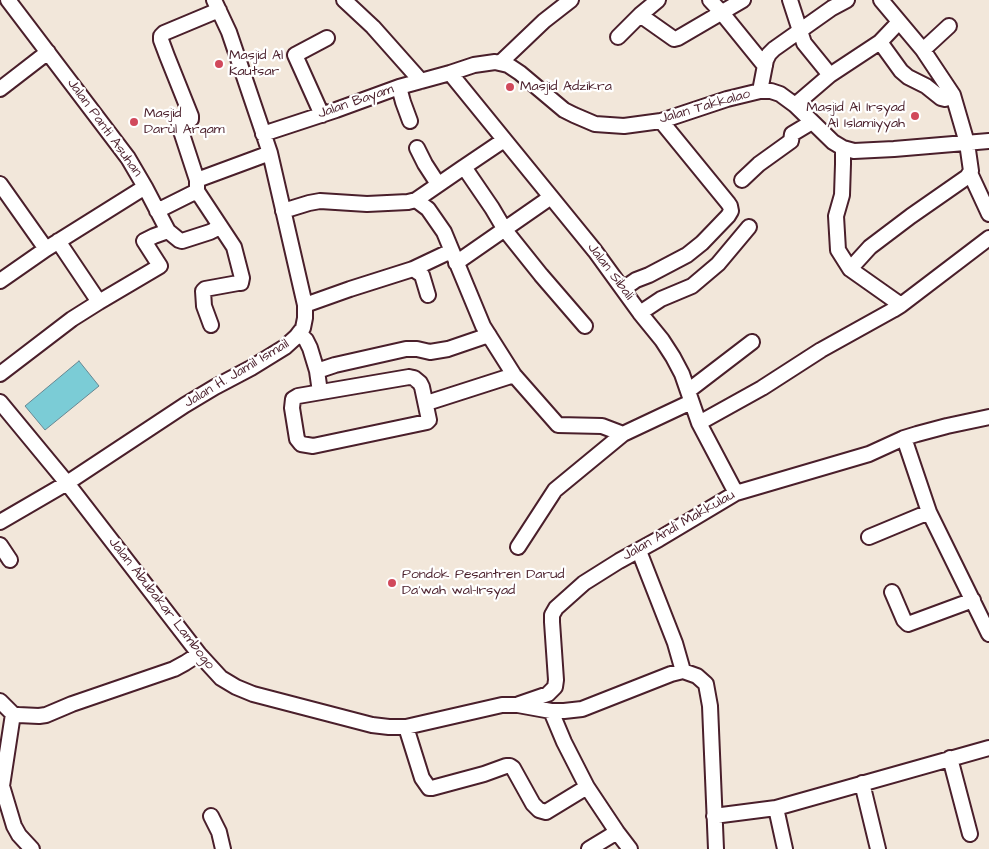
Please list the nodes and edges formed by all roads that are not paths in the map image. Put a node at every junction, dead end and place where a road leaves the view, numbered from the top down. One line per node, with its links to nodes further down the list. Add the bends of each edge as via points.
1 (8, 0): 20 (street, Jalan Panti Asuhan)
2 (344, 0): 25 (street, via 378,32)
3 (571, 0): 21 (street)
4 (658, 0): 12 (street)
5 (710, 0): 11 (street)
6 (742, 0): 11 (street)
7 (790, 0): 15 (street)
8 (848, 0): 15 (street)
9 (881, 0): 13 (street)
10 (216, 5): 35 (street, Jalan H. Jamil Ismail); 47 (street, via 161,36 191,116 179,124)
11 (722, 12): 12 (street, via 674,39); 22 (street)
12 (640, 15): 16 (street)
13 (899, 22): 18 (street); 19 (street)
14 (949, 26): 19 (street)
15 (799, 31): 22 (street, via 769,54); 24 (street, via 804,43)
16 (618, 37)
17 (327, 38): 31 (street, via 296,55)
18 (880, 42): 24 (street); 29 (street, via 908,77 943,99)
19 (923, 50): 29 (street)
20 (48, 52): 27 (street); 48 (street, Jalan Panti Asuhan, via 128,158)
21 (501, 62): 23 (street, via 474,64); 33 (street, Jalan Takkalao, via 520,73 564,110 595,124 624,126)
22 (765, 66): 28 (street)
23 (450, 73): 25 (street, Jalan Bayam); 36 (street, Jalan Sibali)
24 (830, 75): 30 (street)
25 (421, 81): 26 (street, Jalan Bayam)
26 (399, 87): 31 (street, Jalan Bayam); 32 (street)
27 (0, 88)
28 (760, 90): 30 (street, Jalan Takkalao, via 780,94); 33 (street, Jalan Takkalao)
29 (953, 95): 38 (street)
30 (795, 105): 34 (street, Jalan Takkalao)
31 (322, 114): 35 (street, Jalan Bayam)
32 (410, 121)
33 (661, 121): 64 (street, via 728,203 731,211 687,255)
34 (812, 122): 40 (street, Jalan Takkalao); 44 (street, via 792,134 792,141)
35 (263, 134): 41 (street, Jalan H. Jamil Ismail)
36 (504, 140): 42 (street); 49 (street, Jalan Sibali)
37 (989, 141): 38 (street)
38 (967, 143): 40 (street, via 864,151); 43 (street)
39 (417, 148): 46 (street)
40 (843, 148): 61 (street, via 837,234 838,250)
41 (270, 153): 47 (street); 52 (street, Jalan H. Jamil Ismail)
42 (464, 167): 46 (street); 56 (street)
43 (970, 173): 53 (street); 61 (street, via 870,247)
44 (742, 180)
45 (0, 184): 59 (street)
46 (438, 184): 50 (street)
47 (197, 186): 51 (street); 54 (street)
48 (145, 187): 51 (street); 59 (street, Jalan Panti Asuhan)
49 (551, 198): 56 (street); 64 (street, Jalan Sibali)
50 (416, 200): 52 (street, via 390,204 320,201); 60 (street, via 428,209 444,232)
51 (157, 211): 57 (street)
52 (283, 211): 67 (street, Jalan H. Jamil Ismail)
53 (989, 214)
54 (220, 227): 57 (street, via 182,241); 70 (street, via 234,247 242,278 238,284 203,291)
55 (749, 227): 69 (street, via 718,264 692,286 661,299)
56 (504, 230): 60 (street); 71 (street)
57 (168, 232): 66 (street, via 144,241 160,266)
58 (989, 238): 68 (street)
59 (52, 245): 63 (street, Jalan Panti Asuhan); 66 (street)
60 (454, 257): 62 (street); 73 (street)
61 (850, 268): 68 (street)
62 (413, 269): 65 (street, via 422,275); 67 (street)
63 (0, 281)
64 (623, 289): 69 (street, Jalan Sibali)
65 (428, 295)
66 (99, 302): 76 (street)
67 (305, 305): 72 (street, Jalan H. Jamil Ismail, via 303,328)
68 (901, 305): 83 (street)
69 (640, 313): 79 (street, Jalan Sibali, via 673,356)
70 (211, 325)
71 (585, 326)
72 (299, 333): 75 (street, via 310,348); 86 (street, Jalan H. Jamil Ismail, via 285,347 192,401)
73 (489, 335): 75 (street, via 448,349 430,352 406,349); 77 (street)
74 (752, 342): 79 (street)
75 (317, 371): 78 (street)
76 (0, 374)
77 (514, 375): 80 (street); 84 (street, via 558,426 602,426)
78 (320, 392): 78 (street, via 414,378 422,387 429,420 421,425 313,446 301,444 297,439 293,399)
79 (689, 397): 83 (street, Jalan Sibali); 84 (street)
80 (433, 401)
81 (0, 402): 86 (street, Jalan Abubakar Lambogo)
82 (989, 417): 85 (street, Jalan Andi Makkulau)
83 (698, 423): 87 (street, Jalan Sibali)
84 (623, 434): 92 (street, via 555,490)
85 (904, 438): 87 (street, Jalan Andi Makkulau, via 869,454); 88 (street)
86 (67, 483): 89 (street, Jalan H. Jamil Ismail); 98 (street, Jalan Abubakar Lambogo)
87 (736, 492): 93 (street, Jalan Andi Makkulau)
88 (929, 512): 90 (street); 96 (street)
89 (0, 522)
90 (869, 537)
91 (0, 545): 94 (street)
92 (518, 547)
93 (639, 550): 99 (street); 101 (street, Jalan Andi Makkulau, via 584,583 556,608 552,615 555,687 548,694)
94 (10, 560)
95 (892, 592): 96 (street, via 908,624)
96 (973, 600): 97 (street)
97 (989, 634)
98 (199, 654): 103 (street, via 174,669 94,695 46,715); 104 (street, Jalan Abubakar Lambogo, via 220,678 253,694 372,724)
99 (683, 672): 102 (street, Jalan Abubakar Lambogo, via 588,707); 112 (street, via 697,676 708,690)
100 (0, 701): 103 (street)
101 (518, 705): 102 (street, Jalan Abubakar Lambogo); 104 (street, Jalan Abubakar Lambogo, via 502,705)
102 (551, 711): 109 (street)
103 (14, 714): 108 (street)
104 (406, 727): 109 (street, via 422,778 429,788 510,766 534,804 546,812)
105 (989, 748): 106 (street)
106 (950, 758): 107 (street); 114 (street)
107 (862, 783): 110 (street); 121 (street)
108 (1, 785): 115 (street, via 14,826)
109 (587, 787): 113 (street)
110 (776, 808): 112 (street); 120 (street)
111 (211, 816): 116 (street)
112 (714, 816): 119 (street)
113 (617, 832): 117 (street); 118 (street)
114 (970, 834)
115 (32, 849)
116 (224, 849)
117 (589, 849)
118 (630, 849)
119 (716, 849)
120 (785, 849)
121 (878, 849)

